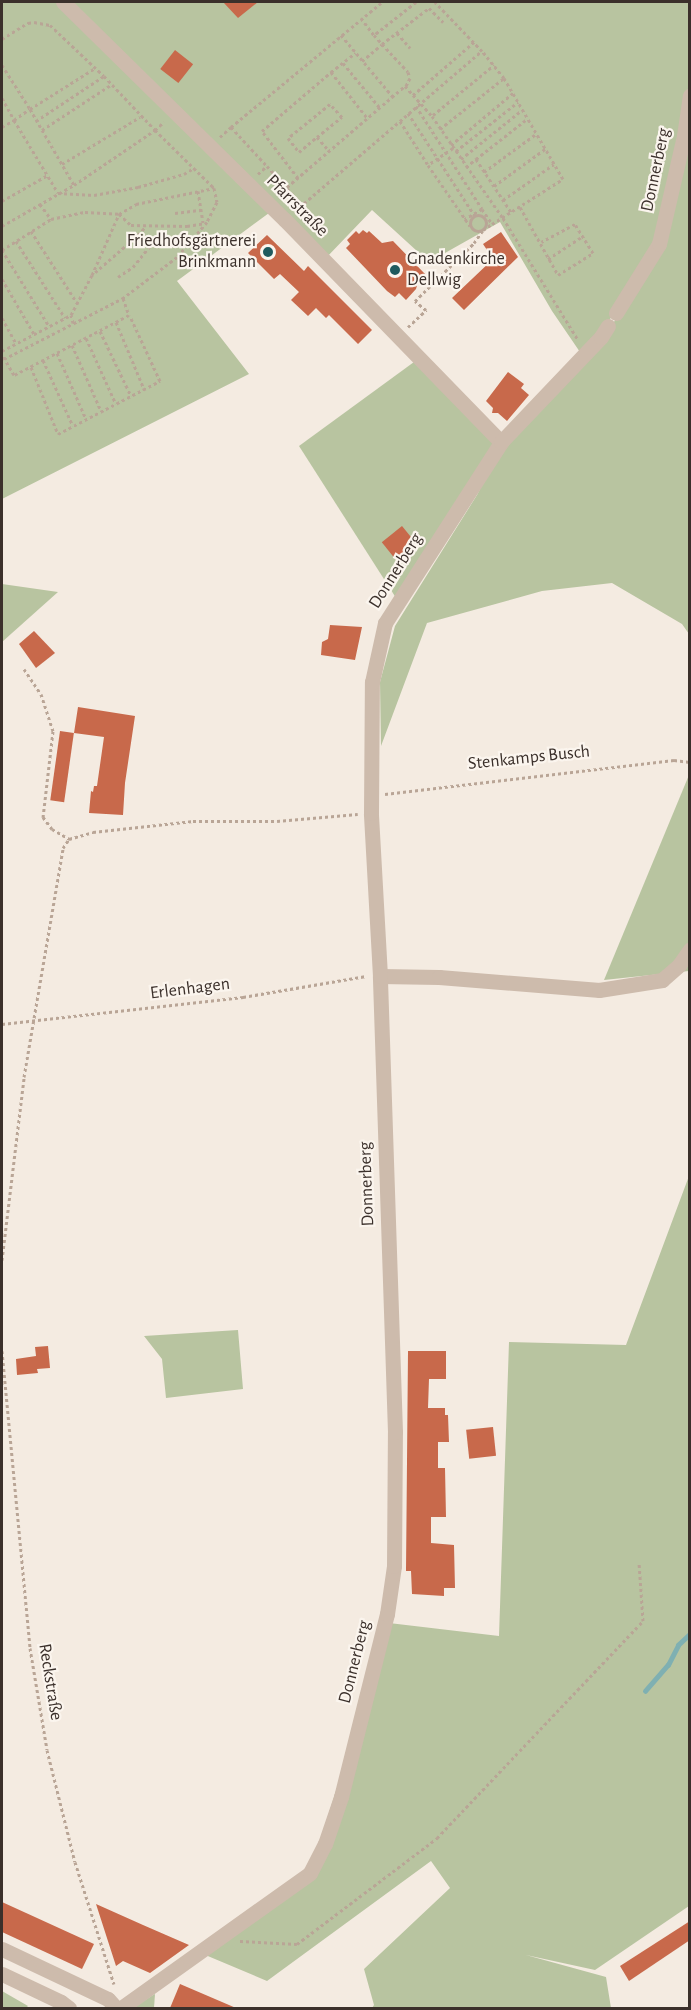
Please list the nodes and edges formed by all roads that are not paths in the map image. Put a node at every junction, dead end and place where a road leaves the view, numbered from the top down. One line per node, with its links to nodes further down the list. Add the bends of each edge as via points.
1 (63, 2): 3 (street, Pfarrstraße, via 285,220)
2 (690, 95): 3 (street, Donnerberg, via 659,244 612,320 586,353)
3 (501, 442): 5 (street, Donnerberg, via 385,623 372,682 372,813)
4 (690, 949): 5 (street, via 662,980 599,990)
5 (380, 976): 10 (street, Donnerberg, via 395,1432 392,1588 367,1697 341,1797 310,1874)
6 (2, 1949): 9 (street, via 108,1999)
7 (2, 1974): 8 (street)
8 (69, 2008)
9 (116, 2008)
10 (122, 2008)

